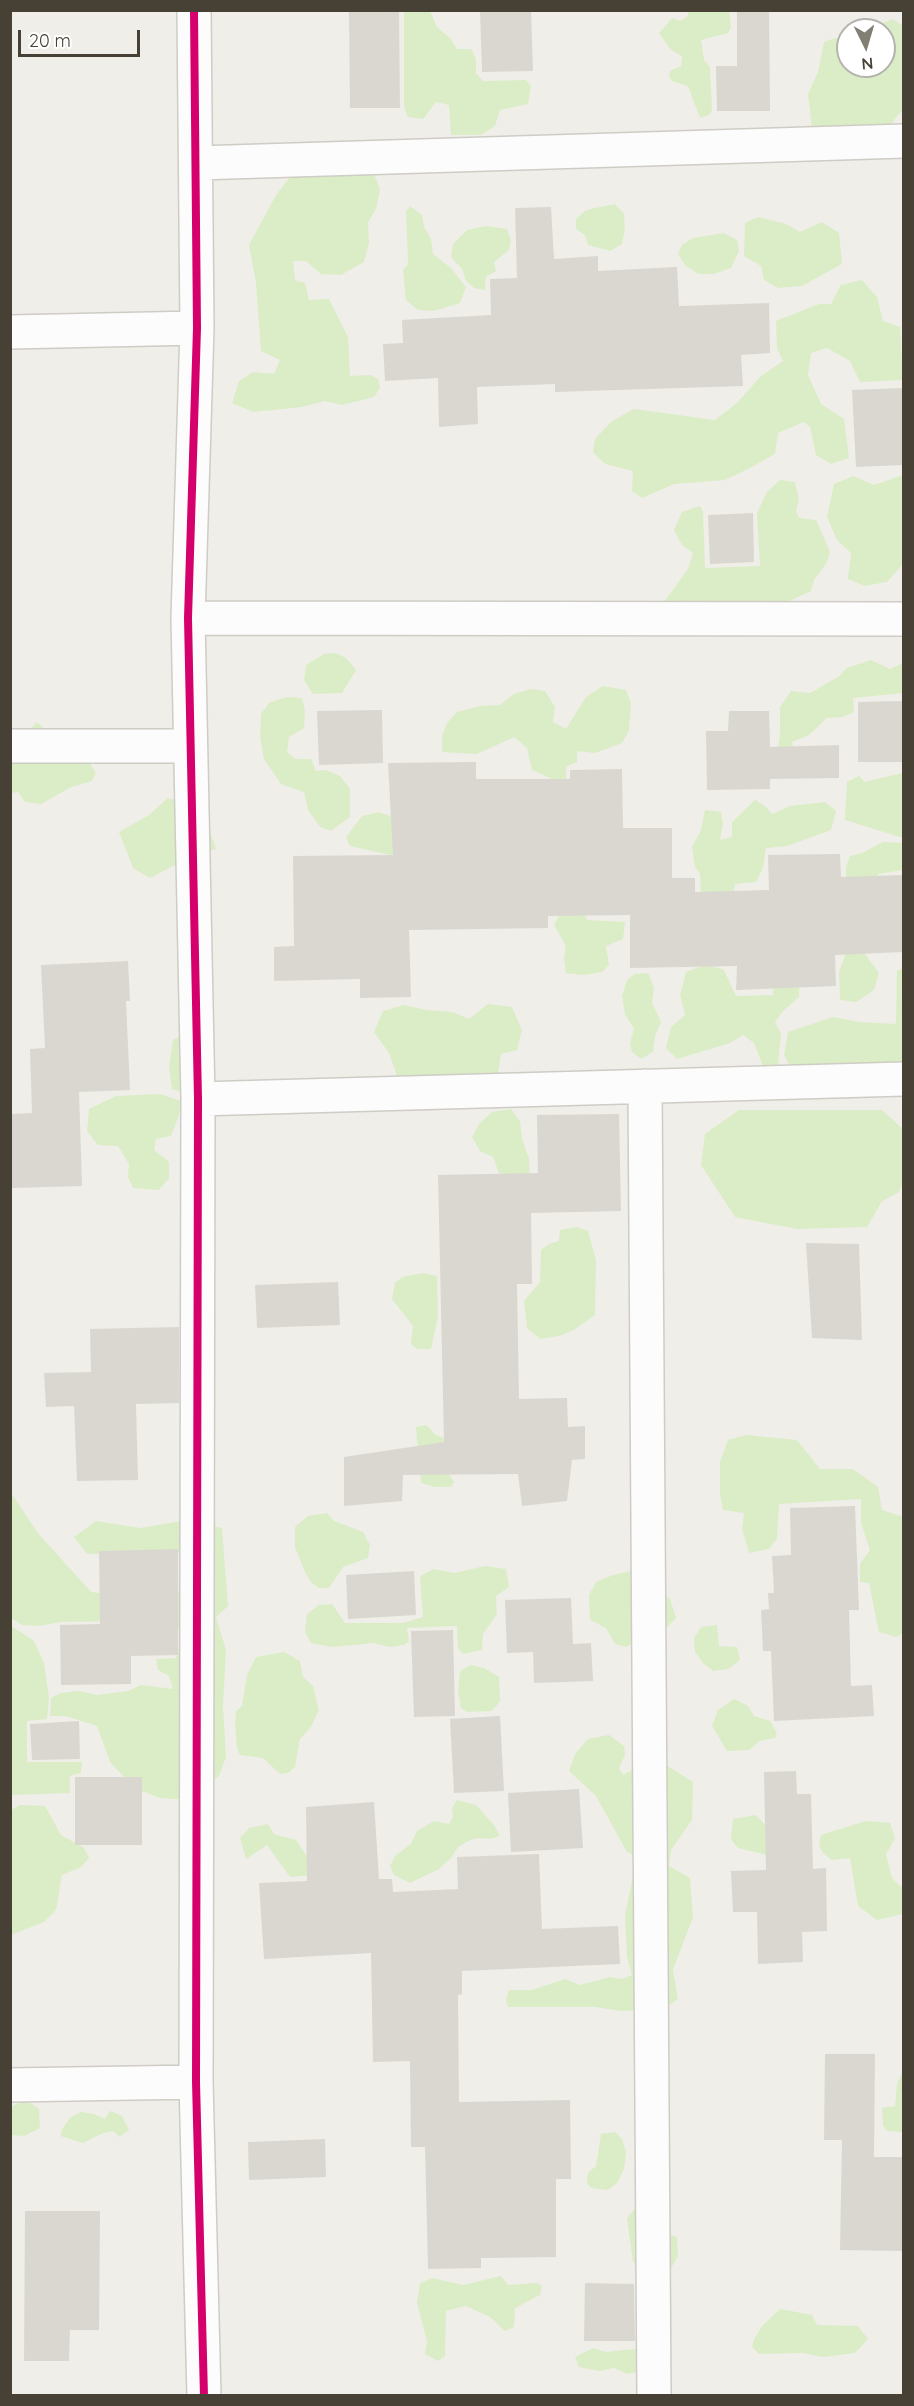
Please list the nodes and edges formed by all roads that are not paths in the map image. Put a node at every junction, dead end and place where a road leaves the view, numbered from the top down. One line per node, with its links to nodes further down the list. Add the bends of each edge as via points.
1 (194, 10): 3 (street)
2 (903, 141): 3 (street)
3 (197, 163): 4 (street)
4 (197, 328): 5 (street); 6 (street)
5 (10, 332)
6 (188, 618): 7 (street); 8 (street)
7 (903, 619)
8 (189, 746): 9 (street); 12 (street)
9 (10, 747)
10 (903, 1079): 11 (street)
11 (645, 1086): 12 (street); 16 (street)
12 (198, 1099): 13 (street)
13 (196, 2082): 14 (street); 15 (street)
14 (10, 2085)
15 (204, 2396)
16 (654, 2396)

